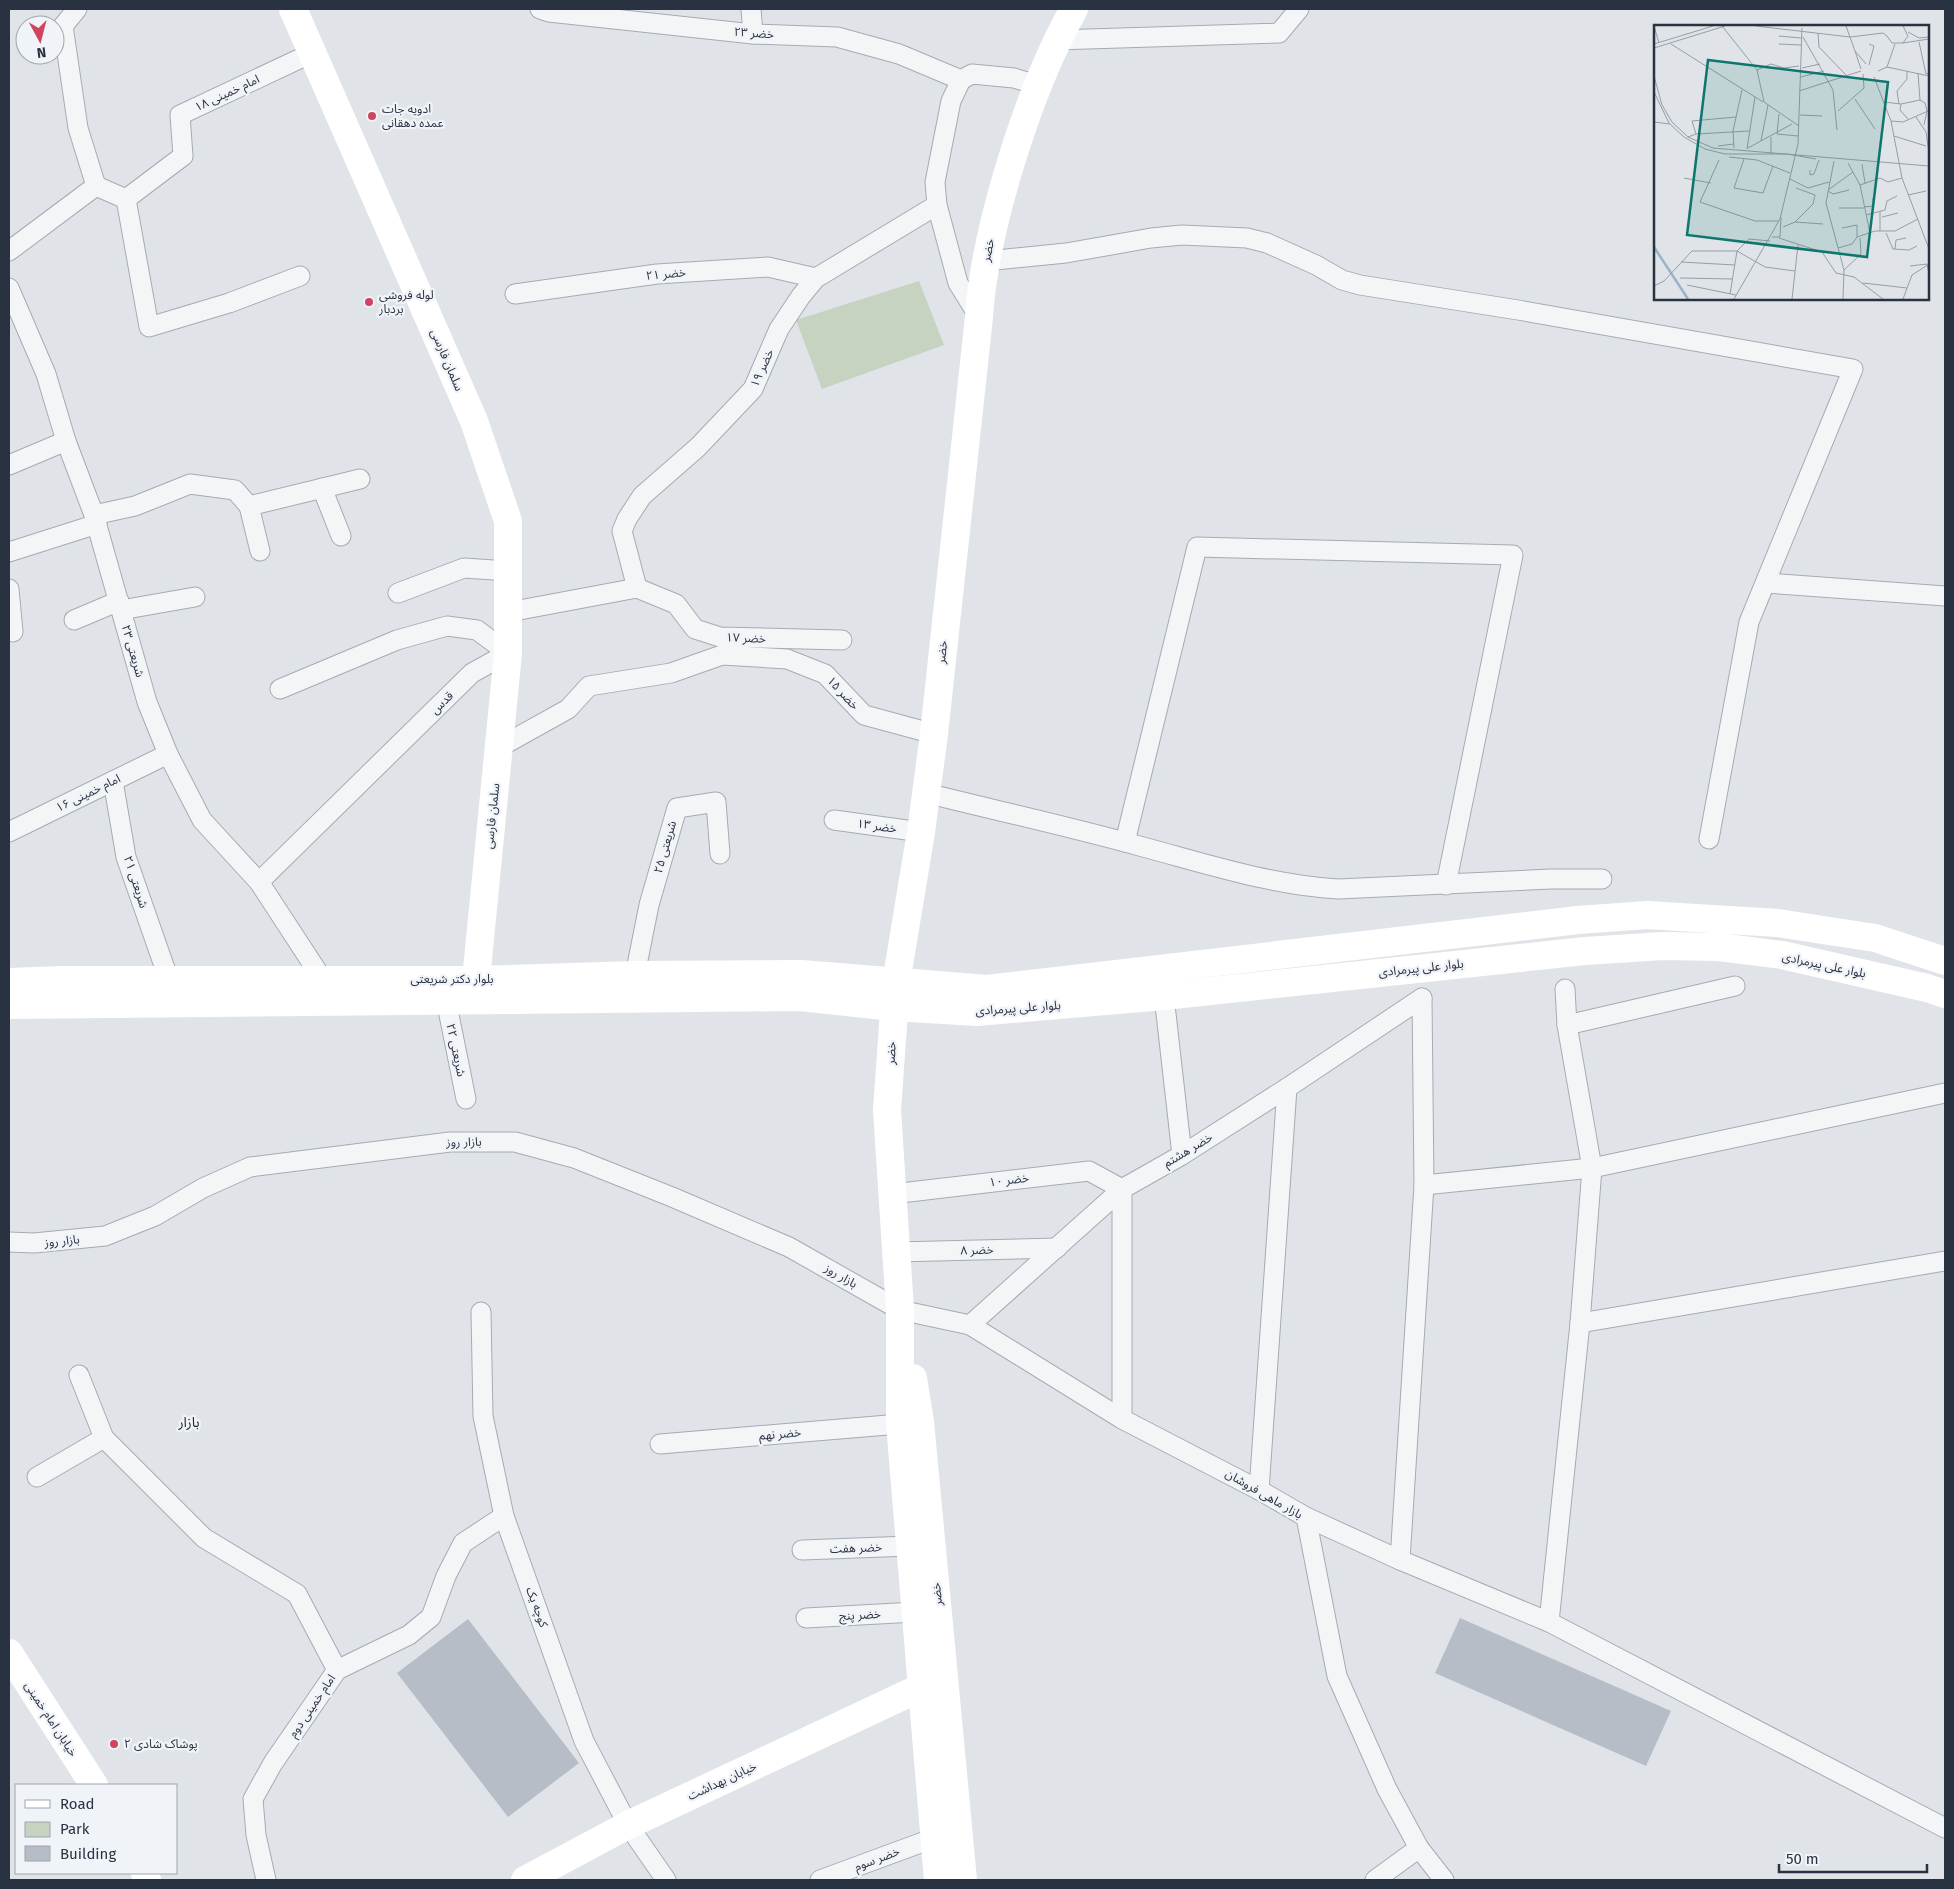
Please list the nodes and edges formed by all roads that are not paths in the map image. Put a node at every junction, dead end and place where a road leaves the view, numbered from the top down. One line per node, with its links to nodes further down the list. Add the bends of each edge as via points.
1 (77, 9): 12 (street, via 63,26 78,128)
2 (293, 9): 9 (street, سلمان فارسی)
3 (540, 9): 7 (street, خضر ۲۳)
4 (751, 9): 7 (street)
5 (1074, 9): 8 (street, خضر)
6 (1299, 9): 8 (street, via 1279,33)
7 (753, 34): 10 (street, خضر ۲۳, via 837,37 899,54)
8 (1056, 40): 11 (street, خضر)
9 (314, 52): 13 (street, امام خمینی ۱۸, via 180,115 183,156); 31 (street, سلمان فارسی, via 474,421 508,521)
10 (961, 80): 11 (street, via 979,74 1014,78); 14 (street, via 951,101 935,182)
11 (1037, 85): 16 (street, خضر, via 997,210)
12 (96, 186): 13 (street); 15 (street)
13 (126, 199): 17 (street, via 149,327 229,303)
14 (937, 206): 18 (street, خضر ۱۹); 21 (street, via 958,283)
15 (9, 251)
16 (986, 261): 21 (street, خضر); 32 (street, via 1066,253 1182,235 1247,238 1267,243 1342,280 1360,285 1853,369)
17 (300, 276)
18 (816, 278): 20 (street, خضر ۲۱, via 768,267 657,274); 33 (street, خضر ۱۹, via 779,329 753,389 698,448 642,496 627,519 622,531)
19 (9, 288): 22 (street, شریعتی ۲۳, via 46,374)
20 (516, 294)
21 (979, 317): 45 (street, خضر)
22 (66, 441): 23 (street); 27 (street, شریعتی ۲۳)
23 (9, 465)
24 (360, 479): 25 (street)
25 (322, 488): 26 (street); 28 (street)
26 (249, 506): 27 (street, via 235,490 190,484); 30 (street)
27 (95, 520): 29 (street); 38 (street, شریعتی ۲۳)
28 (341, 536)
29 (9, 552)
30 (260, 552)
31 (508, 571): 35 (street, via 464,568); 39 (street, سلمان فارسی)
32 (1766, 583): 36 (street); 53 (street, via 1749,622)
33 (637, 588): 39 (street); 42 (street, خضر ۱۷, via 676,604 695,629 720,637)
34 (9, 590): 41 (street)
35 (398, 593)
36 (1945, 596)
37 (195, 598): 38 (street)
38 (120, 605): 40 (street); 47 (street, شریعتی ۲۳, via 147,702)
39 (509, 612): 43 (street)
40 (74, 620)
41 (13, 632)
42 (842, 640)
43 (508, 653): 44 (street, via 477,630 447,626 397,640); 46 (street, سلمان فارسی); 57 (street, قدس, via 472,672)
44 (280, 690)
45 (934, 734): 46 (street, خضر ۱۵, via 864,715 825,674 787,659 722,655 671,672 589,686 568,709); 49 (street, خضر)
46 (498, 748): 64 (street, سلمان فارسی)
47 (168, 754): 48 (street, امام خمینی ۱۶); 57 (street, شریعتی ۲۳, via 202,820)
48 (113, 781): 51 (street, امام خمینی ۱۶); 62 (street, شریعتی ۲۱, via 126,856)
49 (926, 793): 52 (street, خضر); 54 (street)
50 (834, 820): 52 (street, خضر ۱۳)
51 (9, 832)
52 (921, 832): 70 (street, خضر)
53 (1709, 839)
54 (1125, 842): 58 (street, via 1305,887); 58 (street, via 1196,546 1513,555)
55 (720, 854): 61 (street, شریعتی ۲۵, via 716,802 676,808 649,905)
56 (1602, 879): 58 (street)
57 (259, 882): 63 (street, شریعتی ۲۳)
58 (1446, 885)
59 (1945, 961): 60 (street, بلوار علی پیرمرادی, via 1875,938 1778,923 1647,915 1578,920)
60 (1162, 969): 70 (street, بلوار علی پیرمرادی, via 987,989); 71 (street)
61 (635, 975): 64 (street, بلوار دکتر شریعتی); 66 (street, بلوار دکتر شریعتی)
62 (169, 980): 63 (street, بلوار دکتر شریعتی); 65 (street, بلوار دکتر شریعتی)
63 (323, 980): 64 (street, بلوار دکتر شریعتی)
64 (476, 980)
65 (9, 982)
66 (800, 986): 70 (street, بلوار دکتر شریعتی); 72 (street, بلوار دکتر شریعتی)
67 (1735, 986): 74 (street)
68 (1565, 989): 74 (street)
69 (1945, 994): 71 (street, بلوار علی پیرمرادی, via 1782,955 1719,947 1663,946 1585,950)
70 (894, 995): 71 (street, بلوار علی پیرمرادی, via 977,1012); 82 (street, خضر, via 887,1110)
71 (1164, 996): 78 (street)
72 (446, 1000): 73 (street, بلوار دکتر شریعتی); 77 (street, شریعتی ۲۲)
73 (9, 1005)
74 (1567, 1025): 79 (street)
75 (1286, 1088): 78 (street, خضر هشتم); 80 (street, خضر هشتم, via 1422,998); 97 (street)
76 (1945, 1093): 79 (street)
77 (466, 1099)
78 (1182, 1155): 81 (street, خضر هشتم)
79 (1592, 1168): 80 (street); 89 (street)
80 (1424, 1185): 102 (street)
81 (1122, 1189): 82 (street, خضر ۱۰, via 1088,1171); 84 (street, خضر هشتم); 92 (street)
82 (892, 1194): 85 (street, خضر)
83 (9, 1242): 87 (street, بازار روز, via 34,1244 105,1236 155,1216 202,1188 250,1167 450,1142 515,1142 574,1158 789,1247)
84 (1057, 1248): 85 (street, خضر ۸); 90 (street, خضر هشتم)
85 (896, 1252): 87 (street, خضر)
86 (1945, 1261): 89 (street)
87 (900, 1310): 90 (street, بازار ماهی فروشان); 93 (street, خضر); 108 (street, خضر, via 920,1422)
88 (481, 1312): 98 (street, کوچه یک, via 483,1416)
89 (1580, 1323): 105 (street)
90 (970, 1325): 92 (street, بازار ماهی فروشان)
91 (79, 1375): 94 (street)
92 (1122, 1419): 97 (street, بازار ماهی فروشان)
93 (900, 1424): 95 (street, خضر نهم); 100 (street, خضر)
94 (104, 1438): 96 (street); 107 (street, via 204,1538 297,1594)
95 (660, 1444)
96 (37, 1477)
97 (1259, 1490): 99 (street, بازار ماهی فروشان)
98 (504, 1516): 107 (street, امام خمینی دوم, via 463,1543 446,1576 431,1617 409,1635); 110 (street, کوچه یک, via 584,1741)
99 (1306, 1516): 102 (street); 113 (street, بازار ماهی فروشان, via 1338,1676 1387,1789)
100 (910, 1546): 101 (street, خضر هفت); 103 (street, خضر)
101 (802, 1550)
102 (1400, 1560): 105 (street)
103 (915, 1612): 104 (street, خضر پنج); 108 (street, خضر)
104 (806, 1618)
105 (1549, 1622): 111 (street)
106 (13, 1666): 109 (street, خیابان امام خمینی)
107 (337, 1670): 114 (street, امام خمینی دوم, via 273,1763 253,1799 256,1835)
108 (934, 1686): 110 (street, خیابان بهداشت); 112 (street, خضر); 119 (street, خضر)
109 (93, 1784)
110 (628, 1825): 115 (street, خیابان بهداشت); 116 (street, کوچه یک)
111 (1945, 1828)
112 (934, 1838): 117 (street, خضر سوم); 118 (street, خضر)
113 (1419, 1848): 120 (street); 121 (street, بازار ماهی فروشان)
114 (266, 1880)
115 (525, 1880)
116 (666, 1880)
117 (820, 1880)
118 (938, 1880)
119 (962, 1880)
120 (1375, 1880)
121 (1444, 1880)

